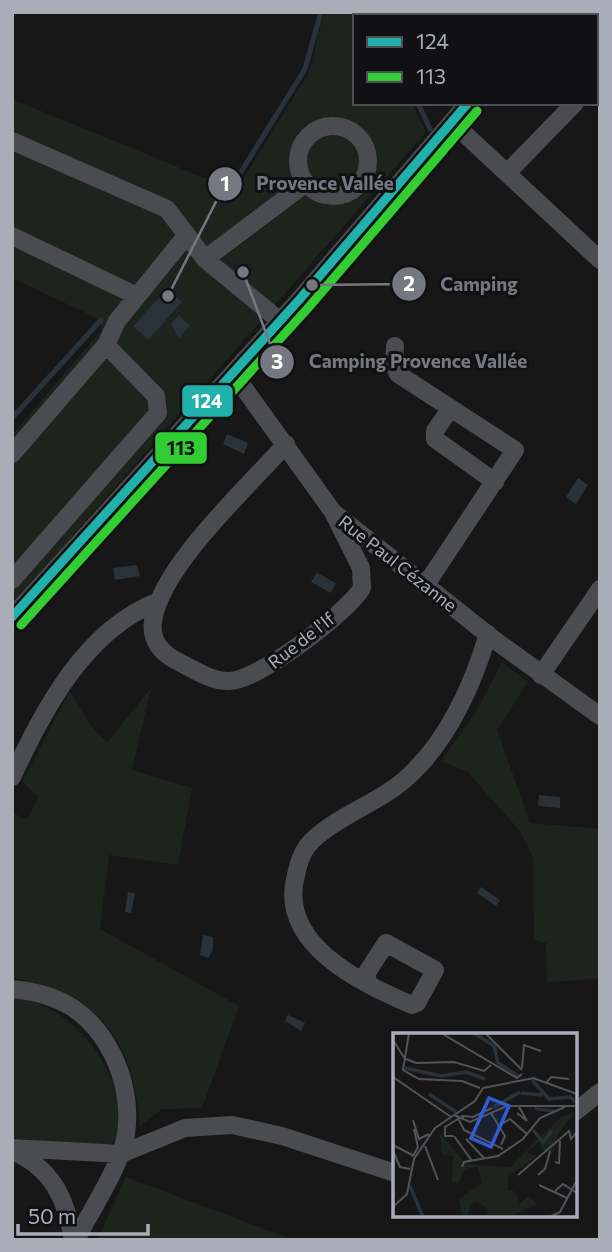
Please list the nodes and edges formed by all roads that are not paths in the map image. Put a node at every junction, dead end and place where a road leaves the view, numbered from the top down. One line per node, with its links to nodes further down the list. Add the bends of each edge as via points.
1 (466, 105): 3 (street)
2 (573, 105): 5 (street)
3 (453, 123): 5 (street); 12 (street)
4 (12, 141): 8 (street, via 167,209)
5 (506, 173): 10 (street)
6 (306, 183): 9 (street)
7 (12, 236): 11 (street)
8 (186, 236): 9 (street); 11 (street)
9 (205, 259): 12 (street)
10 (600, 260)
11 (137, 296): 13 (street, via 117,321)
12 (280, 321): 15 (street)
13 (106, 345): 18 (street); 21 (street, via 156,396 158,412)
14 (395, 346): 16 (street, via 396,372)
15 (233, 373): 17 (street, Rue Paul Cézanne); 25 (street)
16 (450, 409): 19 (street, via 435,431 435,439); 19 (street, via 514,449)
17 (286, 444): 20 (street, Rue Paul Cézanne); 24 (street, Rue de l'If, via 180,562)
18 (12, 454)
19 (495, 482): 22 (street)
20 (333, 512): 22 (street, Rue Paul Cézanne); 24 (street, Rue de l'If, via 360,568 362,588 261,671 234,681 217,680 166,655 153,633)
21 (12, 580)
22 (425, 586): 26 (street, Rue Paul Cézanne)
23 (600, 589): 27 (street)
24 (159, 601): 29 (street, via 111,631 57,689)
25 (12, 617)
26 (488, 634): 27 (street, Rue Paul Cézanne); 30 (street, via 460,707 419,766 388,793 318,835 301,857 292,890 299,922 318,951)
27 (541, 675): 28 (street, Rue Paul Cézanne)
28 (600, 716)
29 (12, 777)
30 (361, 977)
31 (12, 989): 35 (street, via 45,994 64,1003 80,1013 103,1040 127,1101)
32 (600, 1092): 33 (street)
33 (577, 1110)
34 (12, 1150): 35 (street); 37 (street, via 52,1178)
35 (121, 1154): 36 (street, via 185,1128 232,1125 282,1136); 37 (street)
36 (393, 1172)
37 (74, 1240)

